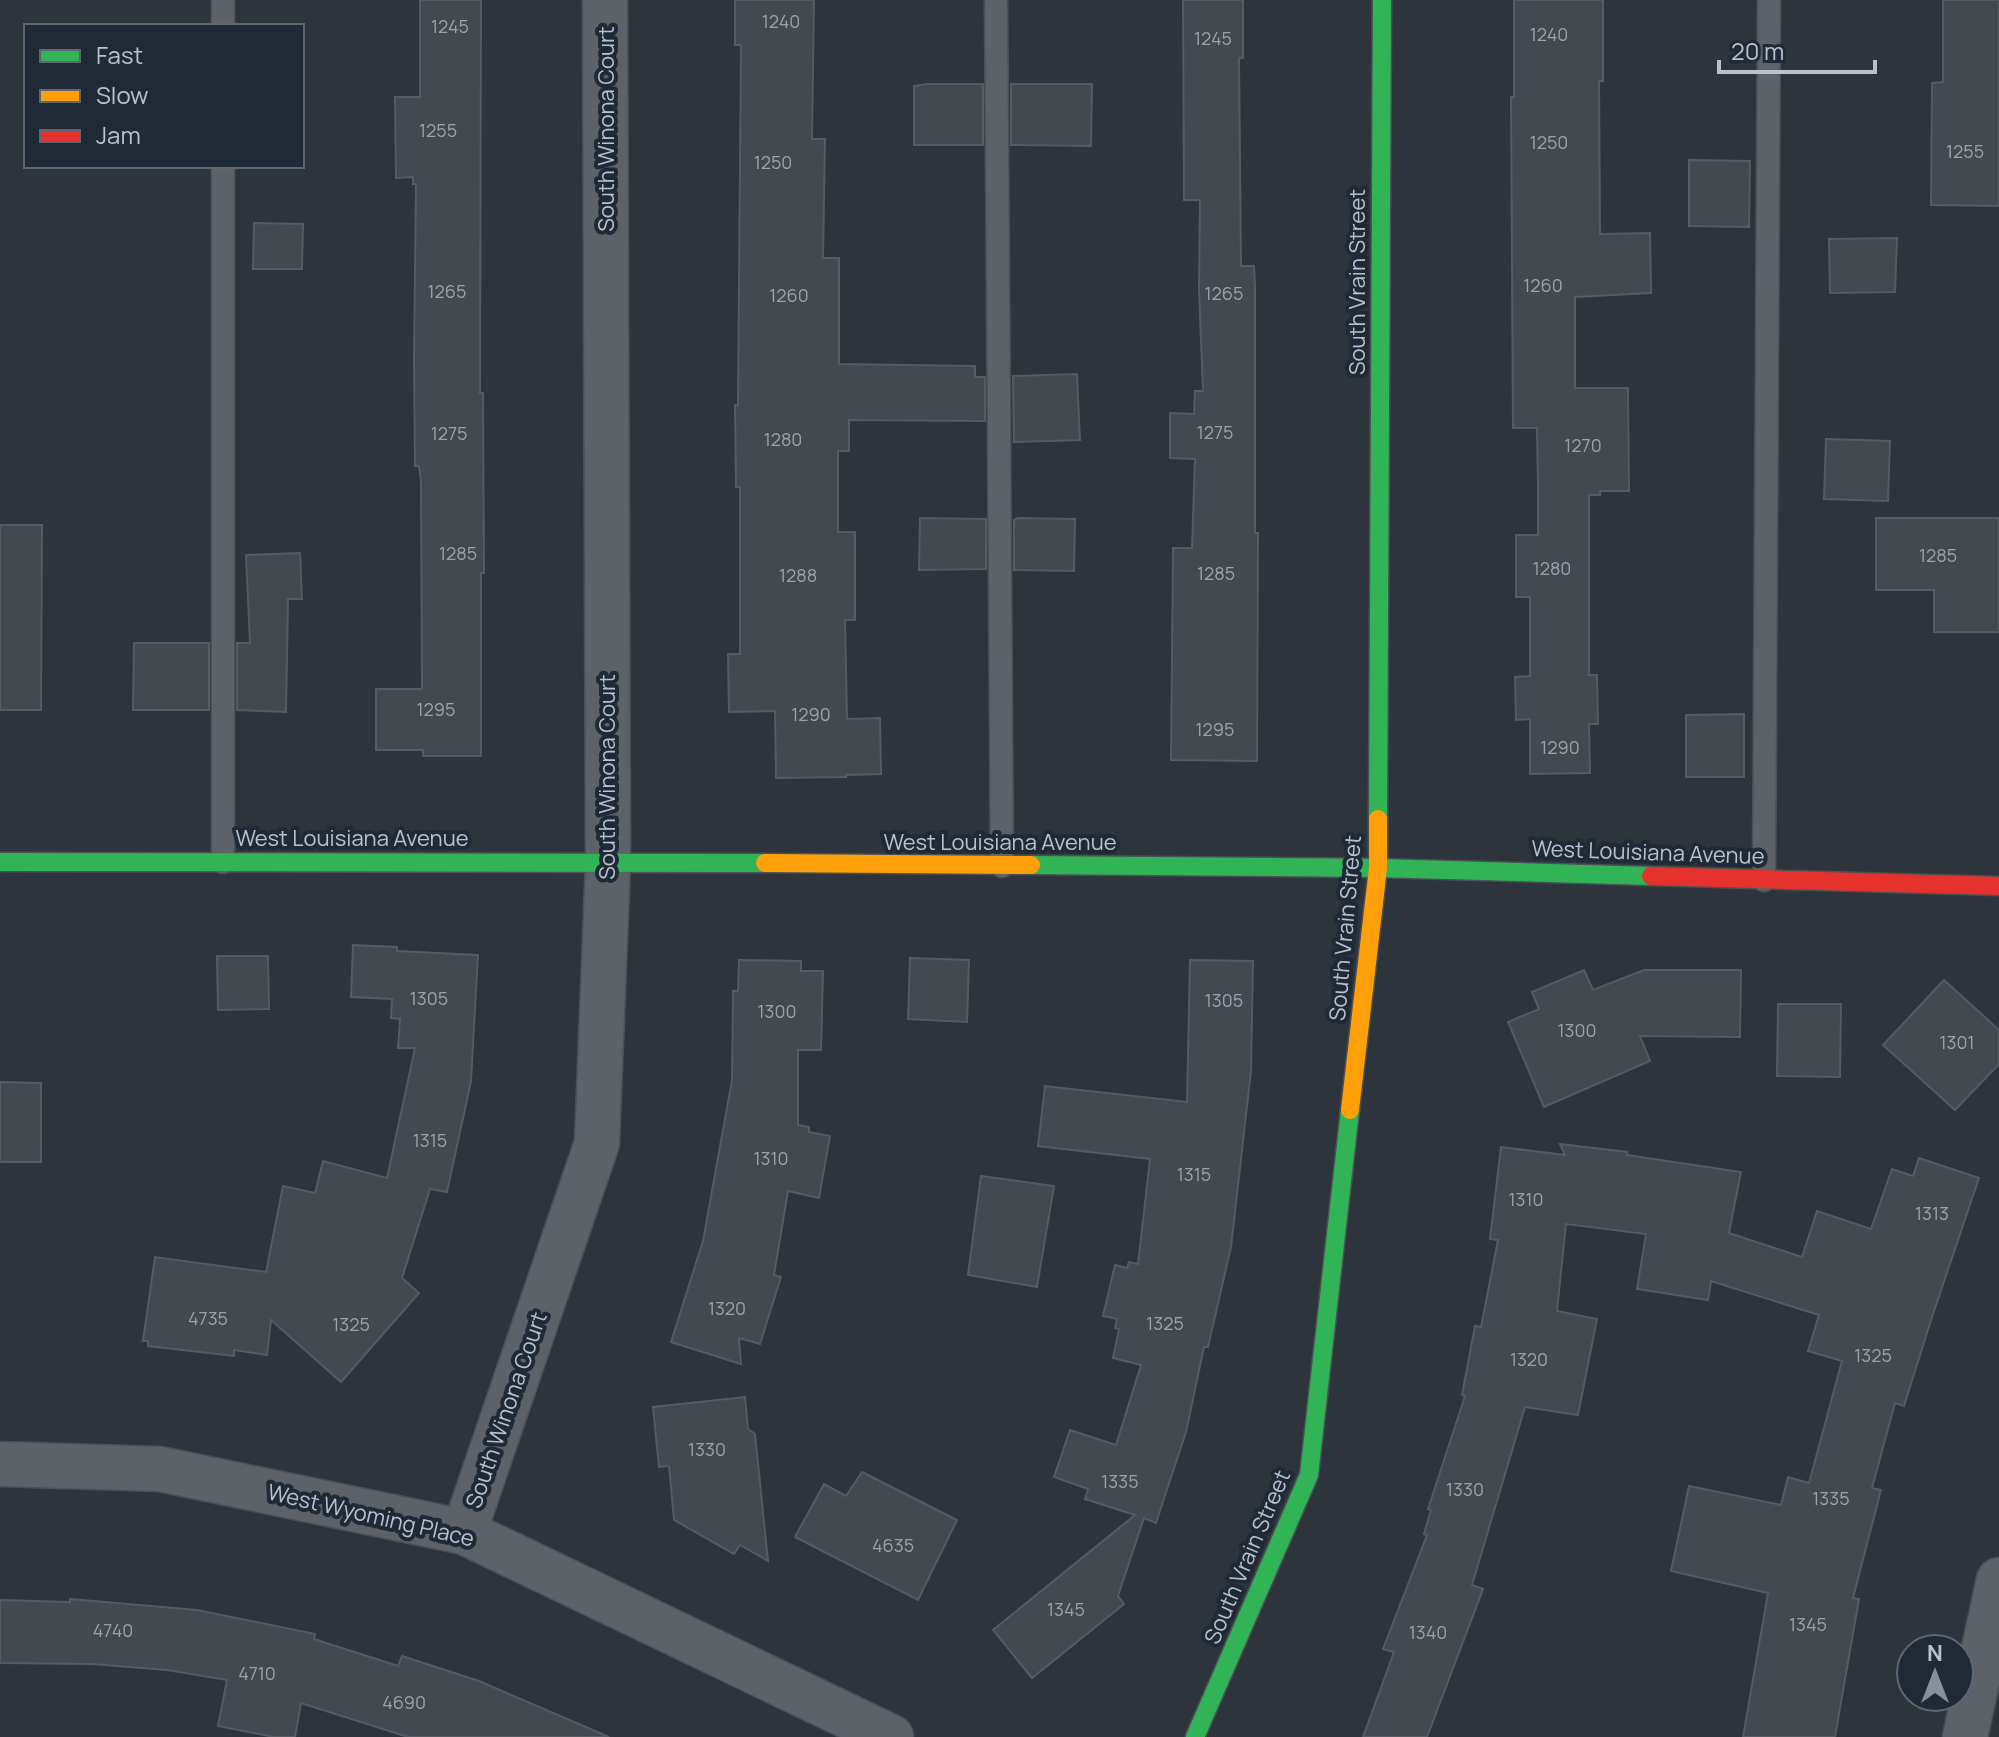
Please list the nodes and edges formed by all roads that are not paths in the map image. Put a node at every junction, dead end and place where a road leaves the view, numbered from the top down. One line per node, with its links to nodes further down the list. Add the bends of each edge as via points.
1 (223, 0): 6 (lane)
2 (605, 0): 10 (street, South Winona Court)
3 (996, 0): 11 (lane)
4 (1382, 0): 12 (street, South Vrain Street)
5 (1769, 0): 13 (lane)
6 (223, 24)
7 (223, 168): 9 (lane)
8 (0, 862): 9 (street, West Louisiana Avenue)
9 (223, 862): 10 (street, West Louisiana Avenue)
10 (608, 862): 11 (street, West Louisiana Avenue); 16 (street, South Winona Court, via 597,1143)
11 (1002, 866): 12 (street, West Louisiana Avenue)
12 (1378, 868): 13 (street, West Louisiana Avenue); 19 (street, South Vrain Street, via 1309,1475)
13 (1764, 880): 14 (street, West Louisiana Avenue)
14 (1999, 886)
15 (0, 1464): 16 (street, West Wyoming Place, via 160,1469)
16 (464, 1532): 18 (street, West Wyoming Place)
17 (1999, 1580): 20 (street)
18 (891, 1737)
19 (1195, 1737)
20 (1965, 1737)

